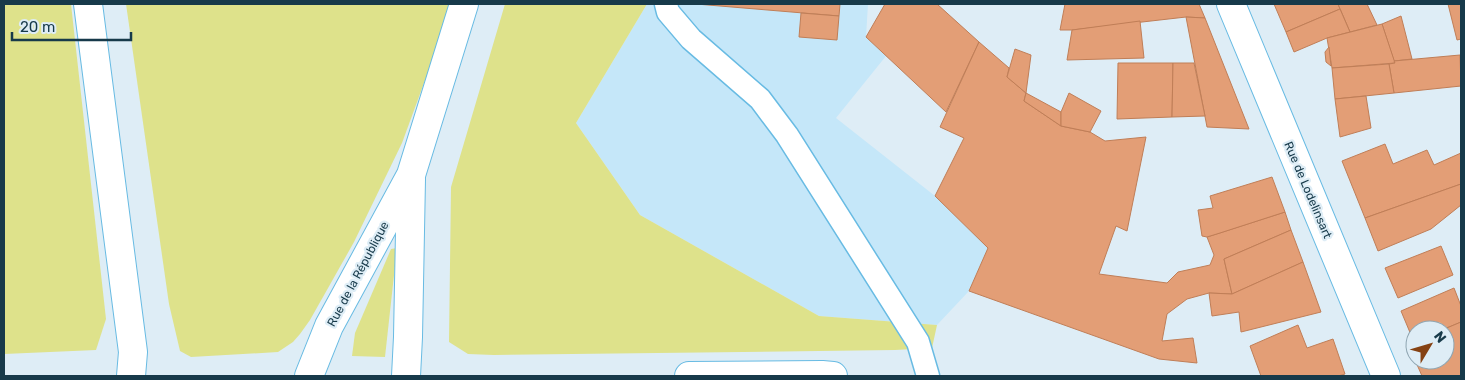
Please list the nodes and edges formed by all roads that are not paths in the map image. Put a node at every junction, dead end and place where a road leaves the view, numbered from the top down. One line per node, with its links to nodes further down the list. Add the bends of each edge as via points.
1 (88, 4): 6 (main road, via 133,352)
2 (464, 4): 5 (main road, Rue de la République)
3 (666, 4): 11 (lane, via 668,12 691,39 760,99 787,135 918,342)
4 (1230, 4): 12 (main road, Rue de Lodelinsart)
5 (411, 175): 7 (main road, Rue de la République, via 329,326); 8 (main road, Rue de la République)
6 (131, 376)
7 (309, 376)
8 (406, 376)
9 (689, 376): 10 (main road)
10 (833, 376)
11 (928, 376)
12 (1386, 376)

